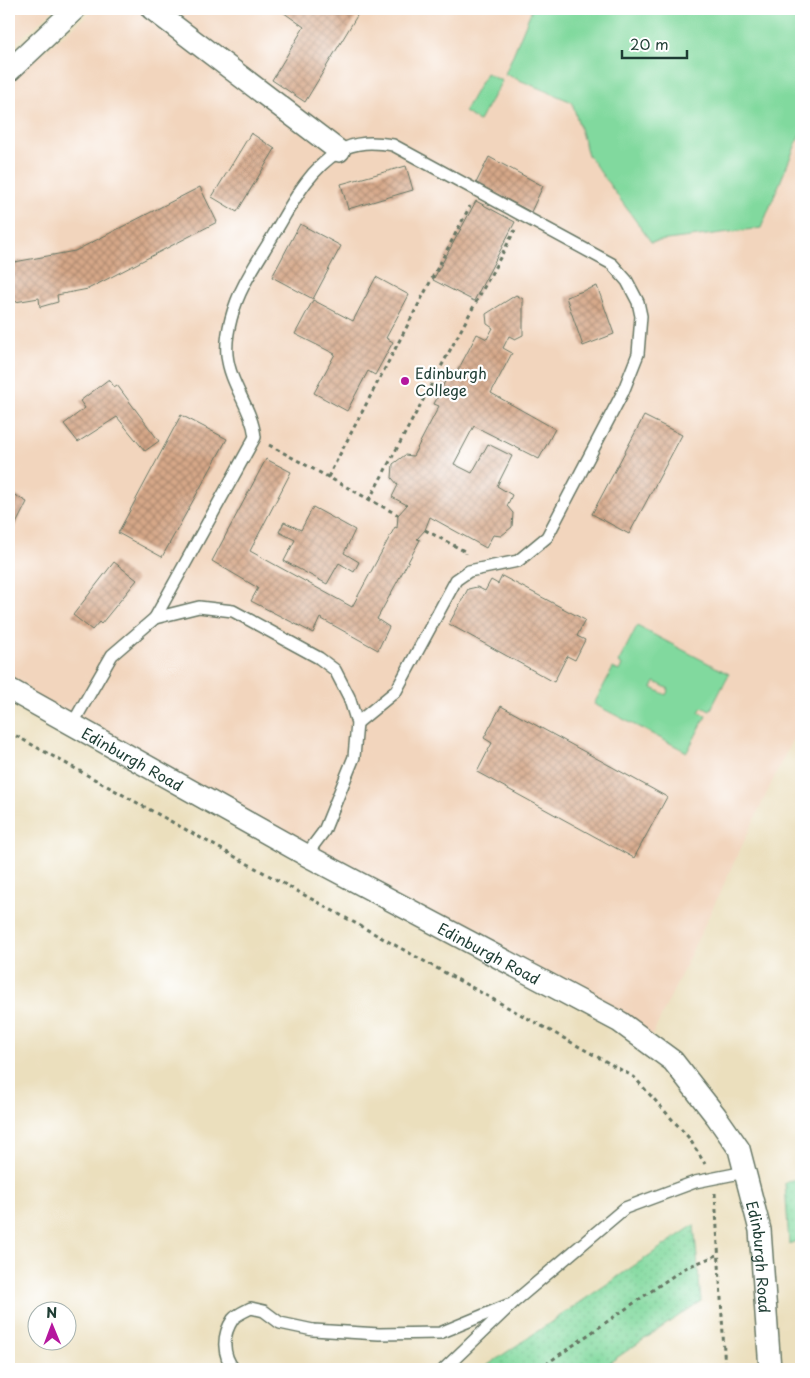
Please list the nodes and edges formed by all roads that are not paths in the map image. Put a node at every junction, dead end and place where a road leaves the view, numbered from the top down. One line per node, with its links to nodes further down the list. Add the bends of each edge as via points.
1 (75, 9): 3 (street)
2 (152, 9): 4 (street)
3 (9, 71)
4 (339, 151): 5 (lane, via 318,168 300,190 243,286 230,324 227,355 236,387 254,424 255,438); 8 (lane, via 372,142 394,145 612,264 628,281 641,316 641,342 623,392 547,537 518,561 469,571 456,580 396,691)
5 (155, 618): 7 (lane, via 112,655); 8 (lane, via 199,607 233,611 335,670 349,697)
6 (9, 689): 7 (street, Edinburgh Road)
7 (73, 723): 9 (street, Edinburgh Road)
8 (357, 723): 9 (lane, via 354,757 324,831)
9 (306, 855): 10 (street, Edinburgh Road, via 620,1022 673,1061 739,1149)
10 (745, 1172): 11 (lane, via 695,1182 625,1208); 14 (street, Edinburgh Road, via 760,1230)
11 (514, 1302): 12 (lane, via 440,1333 313,1330 280,1323 264,1311 250,1308 233,1318 224,1342 229,1363); 13 (lane)
12 (234, 1369)
13 (444, 1369)
14 (770, 1369)

